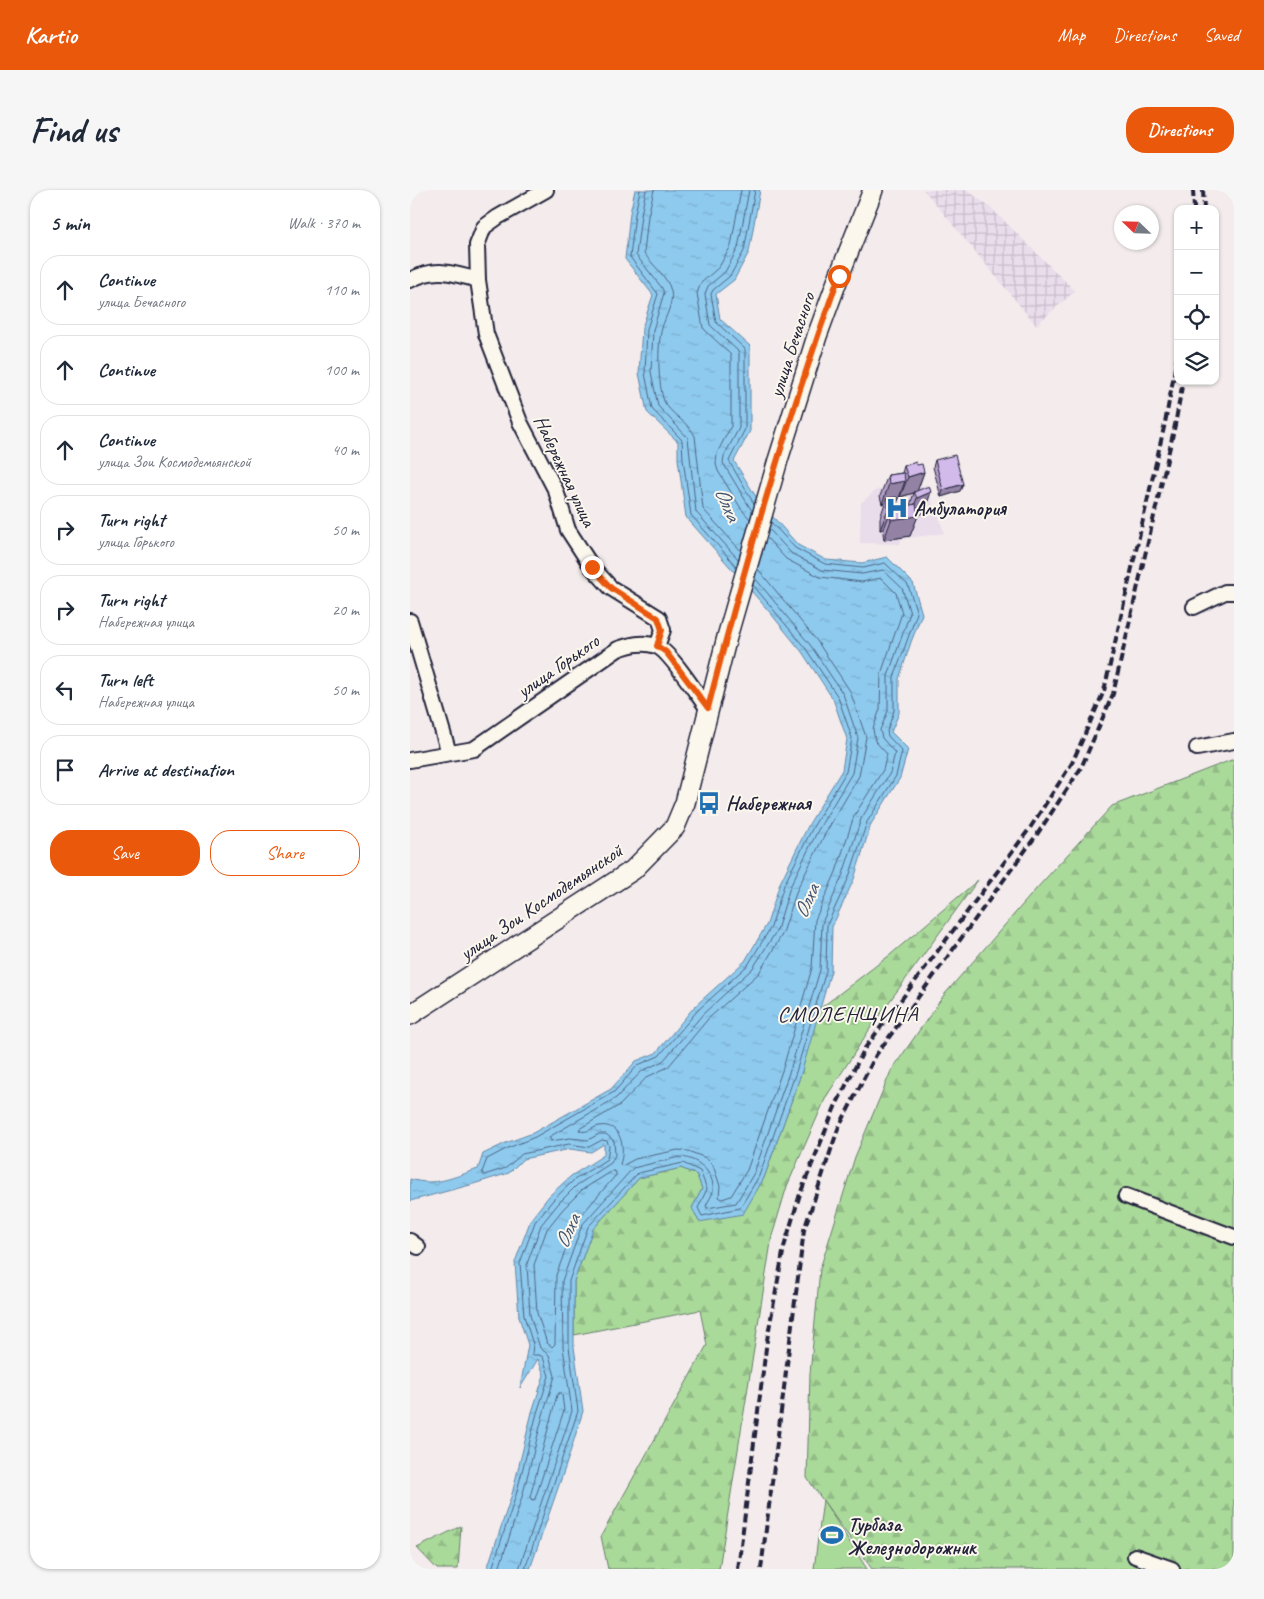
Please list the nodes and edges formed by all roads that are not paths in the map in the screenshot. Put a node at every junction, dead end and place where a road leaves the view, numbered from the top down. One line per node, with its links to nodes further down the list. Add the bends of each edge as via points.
1 (546, 190): 4 (street, Набережная улица, via 484,226 477,245)
2 (874, 190): 8 (main road, улица Бечасного, via 820,327)
3 (410, 280): 4 (street, via 423,273 442,271)
4 (478, 280): 9 (street, Набережная улица, via 486,334 520,422 556,491 568,530 592,567 611,588 658,618 662,630)
5 (1234, 592): 6 (street, via 1225,592)
6 (1194, 608)
7 (410, 621): 13 (street)
8 (726, 637): 10 (main road, улица Зои Космодемьянской)
9 (657, 646): 10 (street, via 666,652); 13 (street, улица Горького, via 634,643 618,649 474,749)
10 (708, 708): 15 (main road, улица Зои Космодемьянской, via 685,803 675,826 664,839 633,870)
11 (1234, 740): 12 (street)
12 (1197, 748)
13 (449, 753): 14 (street, улица Горького)
14 (410, 760)
15 (410, 1015)
16 (1126, 1196): 17 (street)
17 (1234, 1237)
18 (1135, 1556): 19 (street)
19 (1172, 1569)

